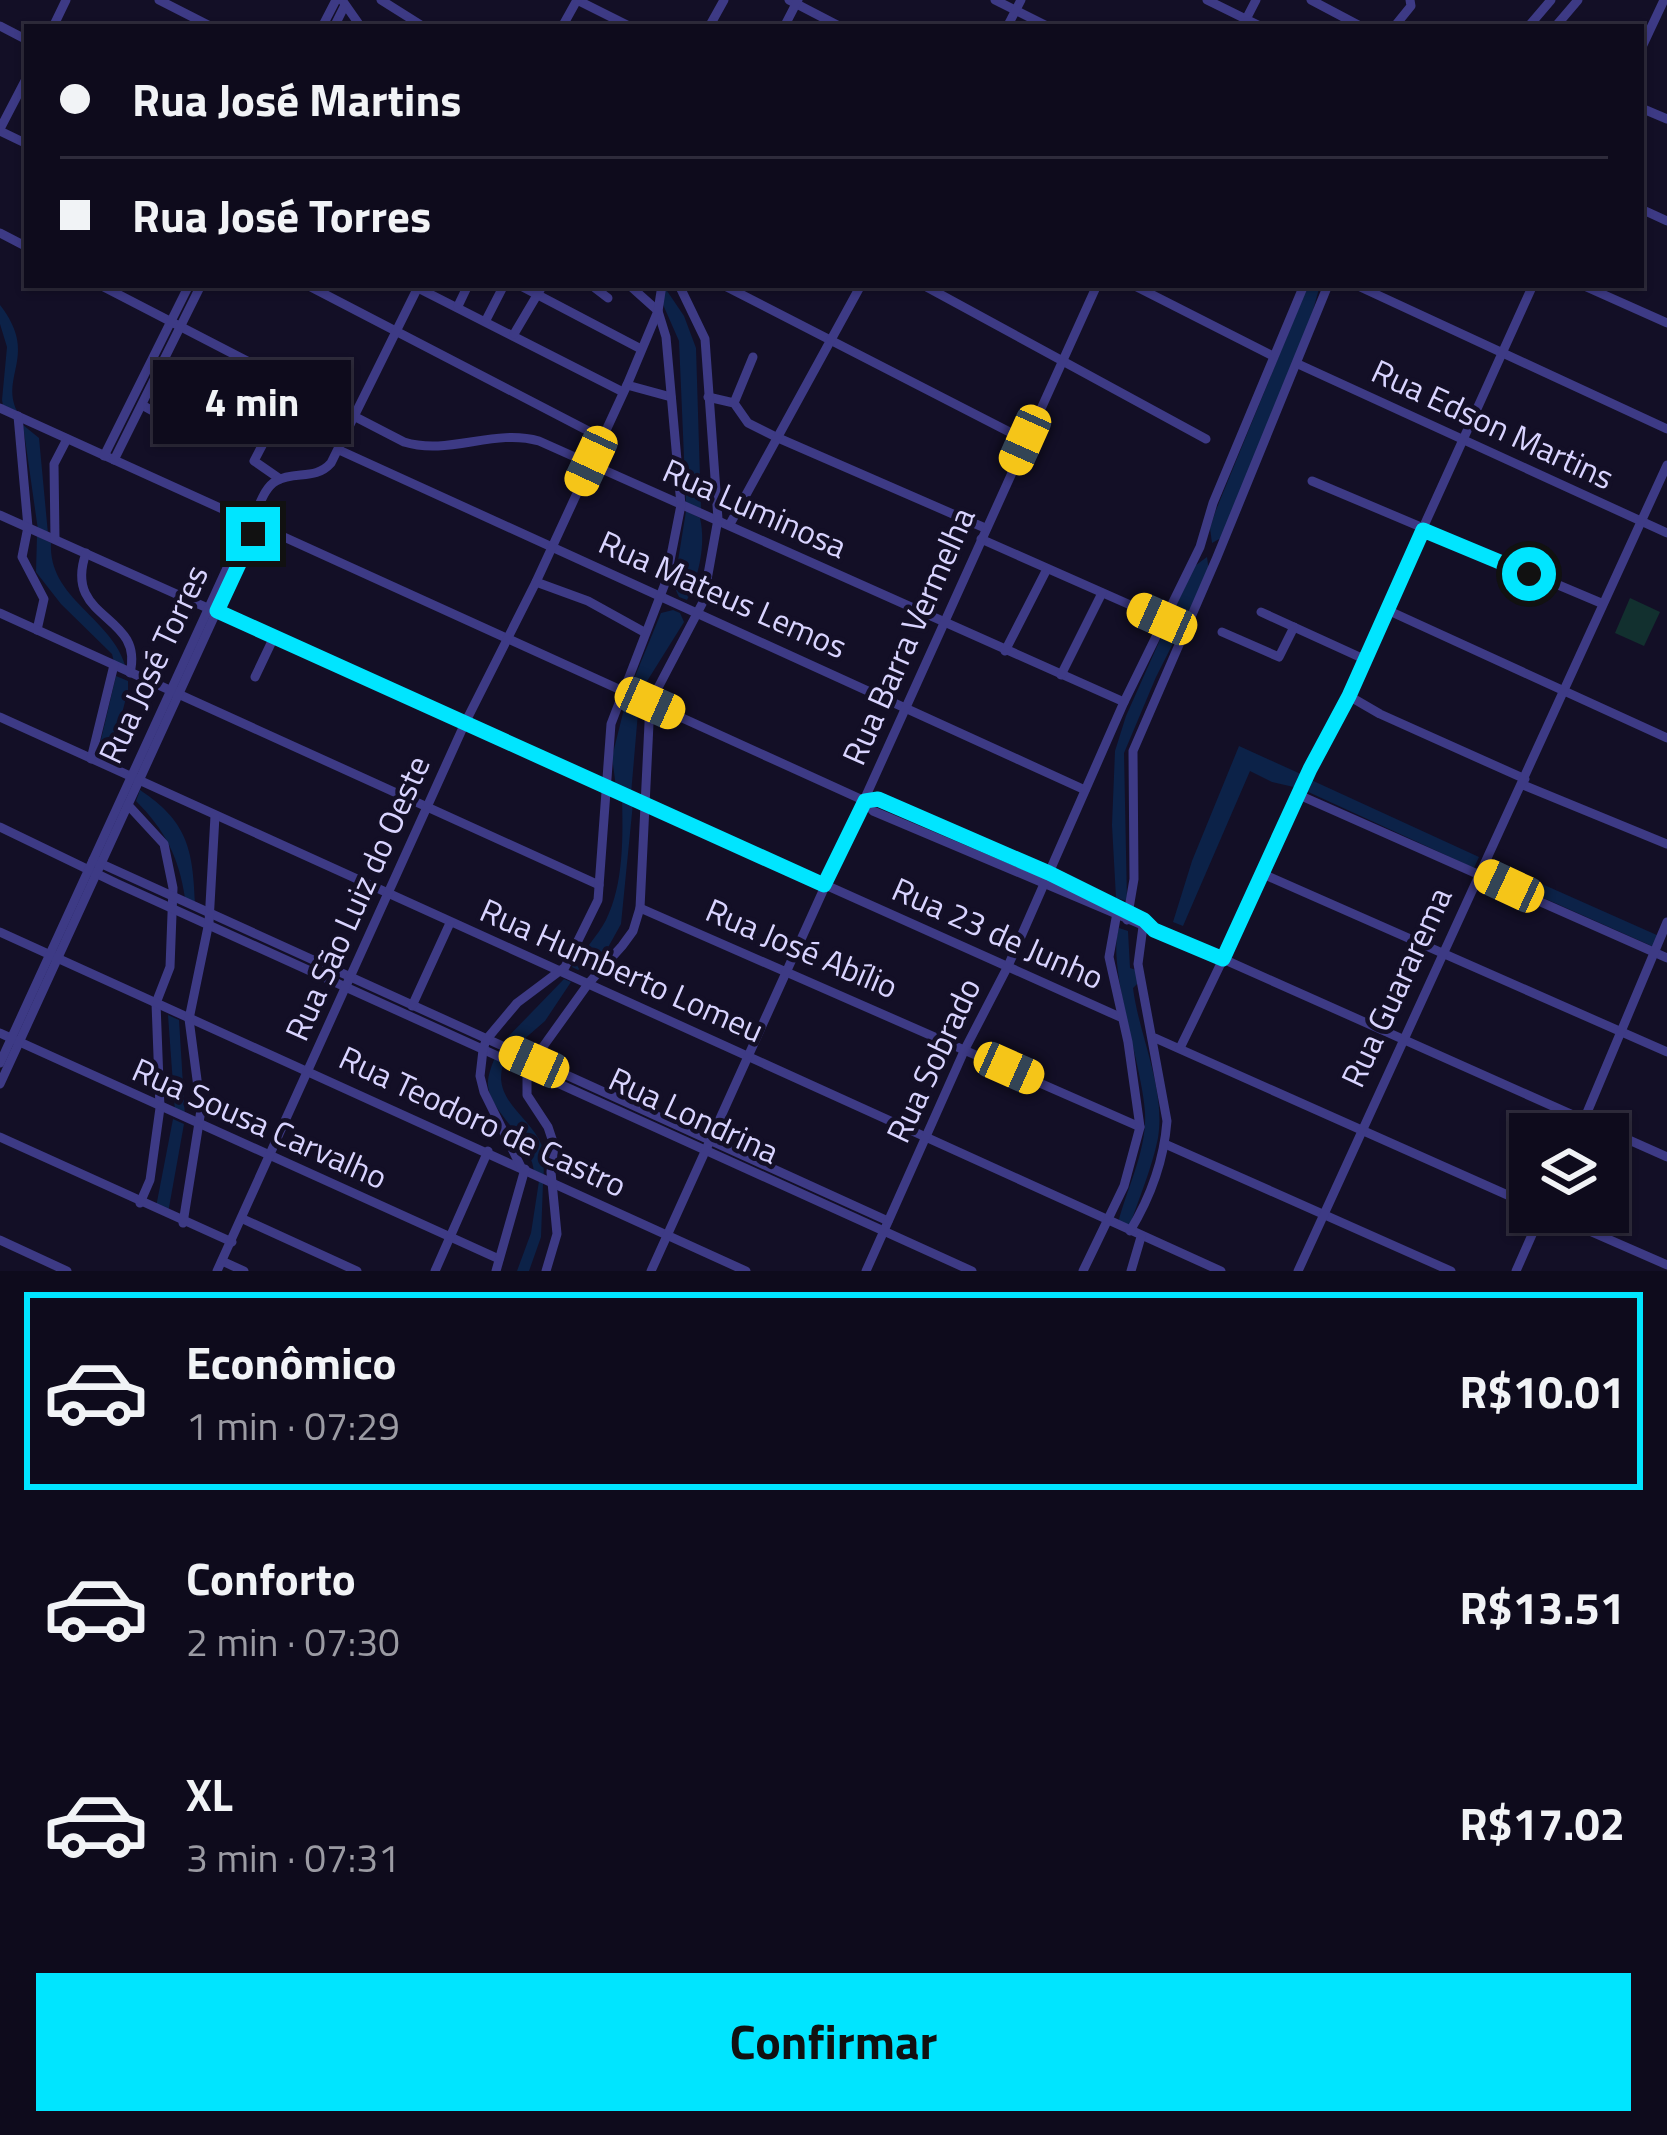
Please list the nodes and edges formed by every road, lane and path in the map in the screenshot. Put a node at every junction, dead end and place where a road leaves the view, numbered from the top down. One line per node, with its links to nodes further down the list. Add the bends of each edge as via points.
1 (159, 0): 15 (street)
2 (381, 0): 16 (street)
3 (577, 0): 17 (street)
4 (995, 0): 12 (street)
5 (1207, 0): 14 (street)
6 (1256, 0): 14 (street)
7 (1311, 0): 20 (street)
8 (1551, 0): 21 (street)
9 (1578, 0): 22 (street)
10 (1664, 0): 13 (street)
11 (794, 1): 18 (street)
12 (1018, 5): 19 (street)
13 (1662, 16): 23 (street)
14 (1245, 23)
15 (206, 24)
16 (419, 24)
17 (625, 24)
18 (836, 24)
19 (1045, 24)
20 (1356, 24)
21 (1531, 24)
22 (1558, 24)
23 (1644, 44)
24 (24, 83): 25 (street)
25 (0, 130)
26 (106, 288): 54 (street, Rua Luminosa)
27 (188, 288): 54 (street)
28 (199, 288): 54 (street)
29 (313, 288): 55 (street)
30 (417, 288): 55 (street)
31 (422, 288): 50 (street)
32 (467, 288): 50 (street)
33 (502, 288): 52 (street)
34 (596, 288): 49 (street)
35 (632, 288): 51 (street)
36 (662, 288): 51 (street, Rua São Luiz do Oeste)
37 (681, 288): 67 (street, via 706,339)
38 (729, 288): 57 (street)
39 (858, 288): 57 (street)
40 (929, 288): 62 (street)
41 (1096, 288): 62 (street, Rua Barra Vermelha)
42 (1139, 288): 60 (street)
43 (1303, 288): 60 (street, Rua Sobrado)
44 (1327, 288): 63 (street)
45 (1362, 288): 59 (street)
46 (1532, 288): 59 (street)
47 (1589, 288): 53 (street)
48 (540, 290): 56 (street); 58 (street)
49 (608, 298)
50 (458, 306): 52 (street)
51 (658, 311): 58 (street, Rua São Luiz do Oeste); 66 (street)
52 (486, 320): 56 (street)
53 (1667, 323)
54 (176, 325): 64 (street, Rua Luminosa); 69 (street); 82 (street)
55 (397, 332): 73 (street); 75 (street)
56 (514, 334): 65 (street)
57 (830, 339): 76 (street); 80 (street)
58 (641, 349): 65 (street, Rua São Luiz do Oeste)
59 (1501, 354): 74 (street); 79 (street)
60 (1273, 356): 98 (street, Rua Sobrado)
61 (753, 357): 68 (street)
62 (1063, 358): 78 (street); 80 (street, Rua Barra Vermelha)
63 (1298, 364): 79 (street, Rua Edson Martins); 101 (street)
64 (293, 385): 73 (street, Rua Luminosa); 85 (street, via 254,461)
65 (625, 389): 66 (street); 75 (street, Rua São Luiz do Oeste)
66 (671, 397): 87 (street)
67 (708, 398): 68 (street); 89 (street)
68 (734, 403): 76 (street, via 748,423)
69 (142, 405): 71 (street, via 209,442); 82 (street)
70 (0, 408): 72 (street)
71 (223, 413)
72 (18, 416): 77 (street); 93 (street)
73 (355, 416): 81 (street); 83 (street, Rua Luminosa, via 416,446 517,437)
74 (1667, 429)
75 (600, 437): 83 (street, Rua São Luiz do Oeste)
76 (776, 437): 92 (street); 96 (street)
77 (67, 439): 82 (street); 97 (street, via 54,464)
78 (1207, 439)
79 (1461, 439): 90 (street, Rua Edson Martins); 94 (street)
80 (1025, 440): 96 (street, Rua Barra Vermelha)
81 (338, 450): 85 (street, via 320,474); 99 (street, Rua Mateus Lemos)
82 (109, 458): 91 (street)
83 (591, 461): 87 (street, Rua Luminosa); 99 (street, Rua São Luiz do Oeste)
84 (1667, 465): 90 (street, Rua Guararema)
85 (280, 479): 91 (street, Rua José Torres)
86 (1312, 481): 94 (street)
87 (681, 505): 89 (street, Rua Luminosa); 105 (street)
88 (0, 515): 93 (street, Rua 23 de Junho)
89 (718, 519): 92 (street, Rua Luminosa); 109 (street)
90 (1641, 521): 95 (street, Rua Edson Martins); 106 (street, Rua Guararema)
91 (252, 523): 107 (street, Rua José Torres); 119 (street)
92 (730, 524): 113 (street, Rua Luminosa)
93 (28, 527): 97 (street, Rua 23 de Junho); 115 (street, via 22,557 44,599)
94 (1423, 530): 106 (street); 108 (street)
95 (1667, 532)
96 (983, 533): 102 (street); 113 (street, Rua Barra Vermelha)
97 (55, 539): 100 (street, Rua 23 de Junho)
98 (1200, 547): 101 (street); 112 (street, Rua Sobrado)
99 (552, 548): 103 (street, Rua São Luiz do Oeste); 105 (street, Rua Mateus Lemos)
100 (86, 553): 107 (street, Rua 23 de Junho); 123 (street, via 81,590 128,639)
101 (1217, 557): 158 (street, via 1133,751 1134,879)
102 (1048, 569): 104 (street); 120 (street)
103 (536, 582): 116 (street); 119 (street, Rua São Luiz do Oeste)
104 (1102, 593): 112 (street); 124 (street)
105 (661, 597): 109 (street, Rua Mateus Lemos); 116 (street)
106 (1601, 603): 127 (street, Rua Guararema)
107 (213, 609): 118 (street, Rua 23 de Junho); 128 (street, Rua José Torres)
108 (1385, 609): 121 (street); 127 (street)
109 (698, 612): 131 (street); 132 (street, Rua Mateus Lemos)
110 (1261, 612): 114 (street)
111 (0, 614): 115 (street)
112 (1162, 619): 130 (street, Rua Sobrado)
113 (944, 624): 120 (street, Rua Luminosa); 132 (street, Rua Barra Vermelha)
114 (1294, 627): 117 (street, via 1279,657); 121 (street)
115 (37, 630): 122 (street)
116 (644, 632): 126 (street)
117 (1222, 632)
118 (274, 637): 125 (street); 134 (street, Rua 23 de Junho)
119 (508, 637): 126 (street); 134 (street, Rua São Luiz do Oeste)
120 (1005, 651): 124 (street, Rua Luminosa)
121 (1364, 659): 129 (street)
122 (114, 665): 123 (street); 136 (street)
123 (130, 673): 128 (street)
124 (1061, 675): 130 (street, Rua Luminosa)
125 (255, 677)
126 (622, 689): 131 (street); 139 (street)
127 (1564, 691): 135 (street); 138 (street, Rua Guararema)
128 (174, 693): 137 (street, Rua José Torres); 145 (street)
129 (1349, 696): 138 (street); 141 (street)
130 (1124, 702): 140 (street, Rua Sobrado)
131 (650, 703): 142 (street); 143 (street)
132 (905, 705): 140 (street, Rua Mateus Lemos); 142 (street, Rua Barra Vermelha)
133 (0, 717): 136 (street, Rua Humberto Lomeu)
134 (465, 723): 139 (street, Rua 23 de Junho); 145 (street, Rua São Luiz do Oeste)
135 (1667, 738)
136 (91, 759): 137 (street, Rua Humberto Lomeu)
137 (136, 778): 144 (street, Rua José Torres); 146 (street, Rua Humberto Lomeu); 149 (street, Rua José Torres)
138 (1524, 782): 148 (street); 150 (street, Rua Guararema)
139 (606, 786): 143 (street, Rua 23 de Junho); 154 (street)
140 (1085, 790): 152 (street, Rua Sobrado)
141 (1299, 795): 150 (street); 151 (street)
142 (865, 801): 152 (street, via 873,811); 153 (street, Rua Barra Vermelha)
143 (644, 802): 153 (street, Rua 23 de Junho); 157 (street)
144 (128, 805): 149 (street, Rua José Torres); 156 (street, via 164,844)
145 (429, 808): 154 (street); 155 (street, Rua São Luiz do Oeste)
146 (215, 816): 155 (street, Rua Humberto Lomeu); 159 (street)
147 (0, 827): 149 (street, Rua Londrina)
148 (1667, 844)
149 (95, 867): 156 (street, Rua Londrina); 166 (street, Rua José Torres)
150 (1478, 872): 164 (street, Rua Guararema); 165 (street)
151 (1263, 874): 164 (street); 167 (street)
152 (1047, 878): 158 (street); 168 (street, Rua Sobrado)
153 (824, 885): 168 (street, Rua 23 de Junho); 169 (street, Rua Barra Vermelha)
154 (599, 886): 170 (street, via 595,910)
155 (389, 895): 161 (street, Rua Humberto Lomeu); 171 (street, Rua São Luiz do Oeste)
156 (171, 901): 159 (street, Rua Londrina); 173 (street, via 170,967)
157 (640, 908): 169 (street, Rua José Abílio); 172 (street, via 633,931)
158 (1122, 913): 162 (street); 175 (street, via 1109,957)
159 (208, 916): 171 (street, Rua Londrina); 176 (street)
160 (1667, 922): 165 (street)
161 (450, 923): 170 (street, Rua Humberto Lomeu); 174 (street)
162 (1143, 923): 167 (street); 179 (street, via 1138,964)
163 (0, 932): 166 (street, Rua Teodoro de Castro)
164 (1442, 953): 177 (street); 180 (street, Rua Guararema)
165 (1662, 955): 177 (street)
166 (53, 956): 173 (street, Rua Teodoro de Castro); 178 (street, Rua José Torres)
167 (1223, 959): 180 (street); 183 (street)
168 (1007, 966): 175 (street, Rua 23 de Junho); 182 (street, Rua Sobrado)
169 (786, 970): 182 (street, Rua José Abílio); 185 (street, Rua Barra Vermelha)
170 (558, 971): 172 (street, Rua Humberto Lomeu); 181 (street, via 517,1003)
171 (348, 983): 174 (street, Rua Londrina); 181 (street, Rua Londrina); 188 (street, Rua São Luiz do Oeste)
172 (588, 984): 185 (street, Rua Humberto Lomeu); 187 (street)
173 (156, 1003): 176 (street, Rua Teodoro de Castro); 190 (street)
174 (412, 1006): 181 (street, Rua Londrina)
175 (1120, 1017): 194 (street)
176 (189, 1019): 188 (street, Rua Teodoro de Castro); 193 (street)
177 (1621, 1031): 184 (street); 192 (street)
178 (10, 1038): 186 (street, Rua José Torres); 189 (street, Rua José Torres); 190 (street, Rua Sousa Carvalho)
179 (1155, 1038): 183 (street); 200 (street)
180 (1403, 1040): 191 (street); 195 (street, Rua Guararema)
181 (485, 1045): 187 (street, Rua Londrina); 204 (street, via 484,1092)
182 (965, 1048): 194 (street, Rua José Abílio); 196 (street, Rua Sobrado)
183 (1180, 1048): 195 (street)
184 (1667, 1052)
185 (747, 1055): 196 (street, Rua Humberto Lomeu); 199 (street, Rua Barra Vermelha)
186 (0, 1063)
187 (531, 1066): 199 (street, Rua Londrina); 205 (street, via 527,1095 552,1137)
188 (308, 1070): 201 (street, Rua Teodoro de Castro); 202 (street, Rua São Luiz do Oeste)
189 (0, 1084)
190 (160, 1108): 193 (street, Rua Sousa Carvalho); 207 (street)
191 (1568, 1113)
192 (1587, 1113)
193 (199, 1125): 202 (street, Rua Sousa Carvalho); 212 (street)
194 (1140, 1127): 211 (street)
195 (1361, 1128): 206 (street); 208 (street, Rua Guararema)
196 (926, 1135): 210 (street, Rua Sobrado); 211 (street, Rua Humberto Lomeu)
197 (0, 1136): 207 (street)
198 (1629, 1140): 203 (street)
199 (707, 1144): 210 (street, Rua Londrina); 213 (street, Rua Londrina); 217 (street, Rua Barra Vermelha)
200 (1165, 1144): 208 (street); 216 (street)
201 (488, 1151): 204 (street, Rua Teodoro de Castro); 218 (street)
202 (268, 1157): 209 (street, Rua São Luiz do Oeste); 218 (street, Rua Sousa Carvalho)
203 (1667, 1157)
204 (523, 1168): 205 (street, Rua Teodoro de Castro); 221 (street)
205 (553, 1184): 217 (street, Rua Teodoro de Castro); 229 (street, via 556,1234)
206 (1509, 1195)
207 (140, 1203): 212 (street)
208 (1326, 1216): 237 (street, Rua Guararema); 238 (street)
209 (242, 1219): 220 (street, Rua São Luiz do Oeste); 226 (street)
210 (888, 1221): 213 (street, Rua Sobrado)
211 (1106, 1222): 216 (street, Rua Humberto Lomeu); 234 (street)
212 (183, 1223): 220 (street)
213 (882, 1233): 232 (street, Rua Sobrado); 233 (street, Rua Londrina)
214 (1534, 1233): 239 (street)
215 (1593, 1233): 222 (street)
216 (1135, 1234): 235 (street); 236 (street, Rua Humberto Lomeu)
217 (667, 1236): 230 (street, Rua Barra Vermelha); 231 (street, Rua Teodoro de Castro)
218 (449, 1237): 221 (street, Rua Sousa Carvalho); 227 (street)
219 (0, 1240): 224 (street)
220 (232, 1242): 223 (street, Rua São Luiz do Oeste)
221 (499, 1258): 228 (street)
222 (1667, 1265)
223 (219, 1266): 225 (street)
224 (67, 1271)
225 (244, 1271)
226 (357, 1271)
227 (435, 1271)
228 (496, 1271)
229 (546, 1271)
230 (651, 1271)
231 (746, 1271)
232 (866, 1271)
233 (972, 1271)
234 (1083, 1271)
235 (1131, 1271)
236 (1221, 1271)
237 (1298, 1271)
238 (1450, 1271)
239 (1516, 1271)

